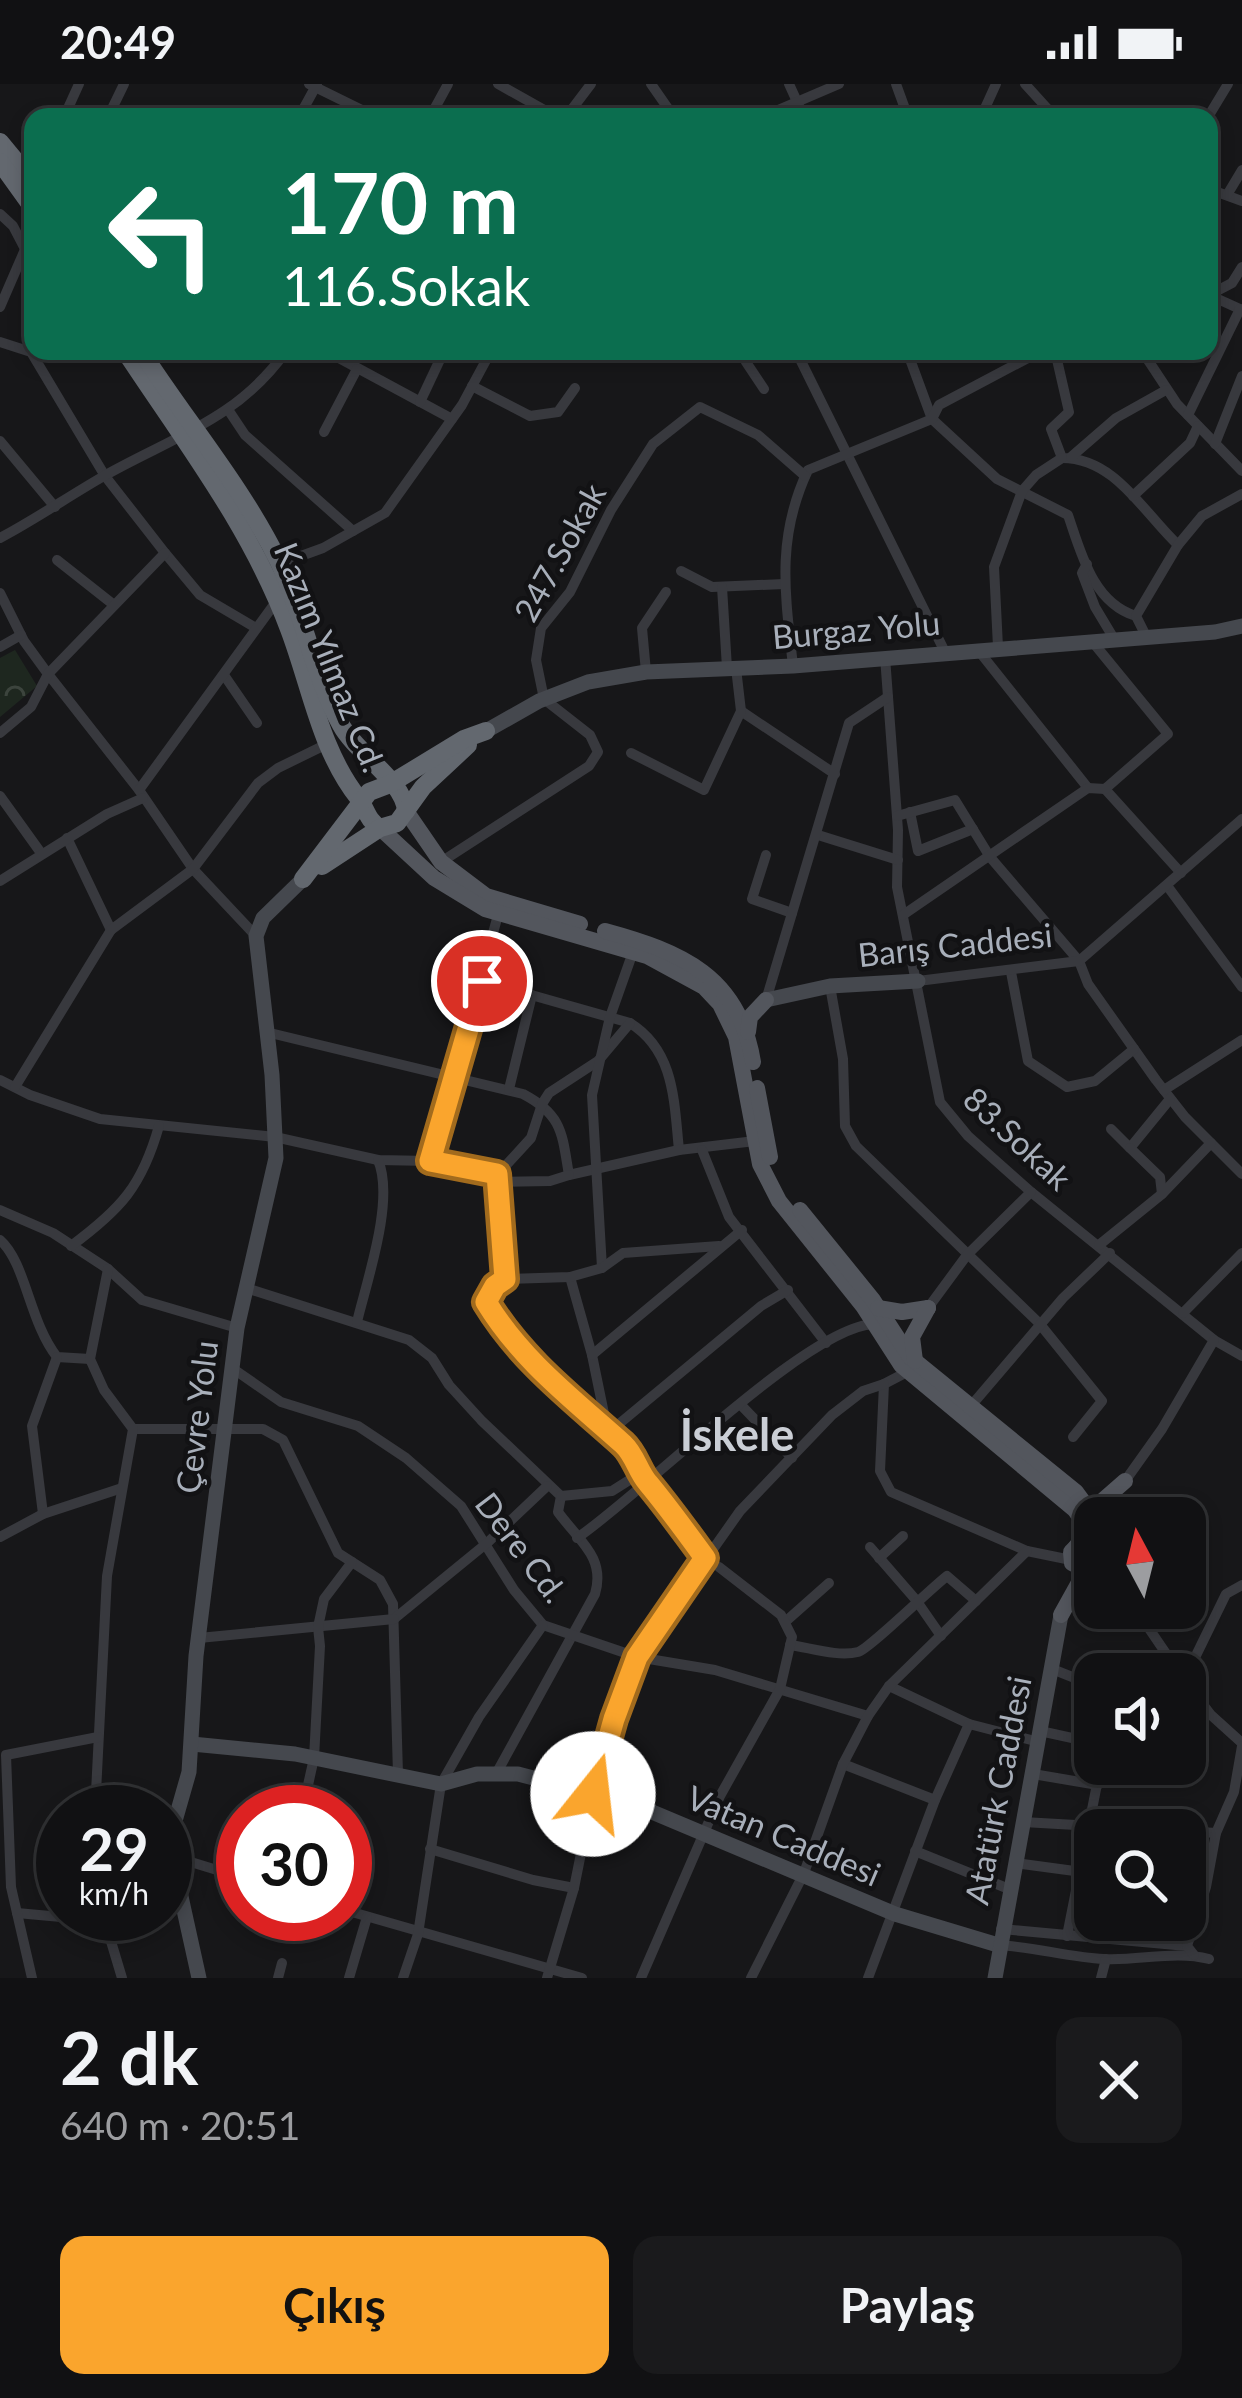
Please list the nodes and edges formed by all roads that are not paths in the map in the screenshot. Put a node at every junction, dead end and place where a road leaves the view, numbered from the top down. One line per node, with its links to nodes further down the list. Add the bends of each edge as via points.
1 (498, 84): 9 (street)
2 (591, 84): 10 (street)
3 (790, 84): 7 (street)
4 (839, 84): 7 (street)
5 (1025, 84): 13 (street)
6 (314, 85): 8 (street)
7 (797, 101): 11 (street); 12 (street)
8 (359, 108)
9 (544, 108)
10 (569, 108)
11 (782, 108)
12 (800, 108)
13 (1047, 108)
14 (0, 142): 16 (highway)
15 (0, 162): 19 (highway)
16 (24, 167)
17 (1242, 170): 20 (street)
18 (1218, 192): 20 (street)
19 (24, 195)
20 (1227, 195): 21 (street)
21 (1242, 201)
22 (2, 220): 23 (street)
23 (24, 248)
24 (24, 251): 27 (street)
25 (1242, 267): 26 (street)
26 (1218, 290)
27 (0, 308)
28 (1241, 310): 29 (street)
29 (1218, 356)
30 (36, 360): 64 (street)
31 (132, 360): 57 (highway, Kazım Yılmaz Cd.)
32 (146, 360): 57 (highway, Kazım Yılmaz Cd.)
33 (280, 360): 51 (street)
34 (342, 360): 44 (street)
35 (440, 360): 50 (street)
36 (486, 360): 46 (street)
37 (748, 360): 48 (street)
38 (801, 360): 61 (street)
39 (910, 360): 54 (street)
40 (1024, 360): 54 (street, via 939,405)
41 (1057, 360): 62 (street, via 1069,412 1051,429)
42 (1148, 360): 49 (street)
43 (1216, 360): 52 (street)
44 (357, 369): 50 (street); 56 (street)
45 (1242, 376): 59 (street)
46 (472, 386): 47 (street, via 530,416 558,412); 53 (street)
47 (575, 388)
48 (764, 388)
49 (1166, 390): 52 (street); 62 (street)
50 (421, 402): 53 (street)
51 (229, 411): 57 (street); 70 (street, via 244,435)
52 (1188, 415): 55 (street)
53 (452, 419): 70 (street, via 385,513)
54 (932, 419): 61 (street); 66 (street, via 997,478)
55 (1198, 426): 59 (street); 68 (street)
56 (324, 432)
57 (189, 434): 64 (street); 75 (highway, Kazım Yılmaz Cd., via 255,516); 82 (highway, Kazım Yılmaz Cd.)
58 (0, 440): 69 (street)
59 (1215, 444): 63 (street)
60 (1242, 447): 63 (street)
61 (848, 451): 65 (street); 94 (street)
62 (1066, 457): 66 (street); 68 (street, via 1109,472)
63 (1239, 467)
64 (105, 476): 69 (street); 73 (street)
65 (805, 476): 78 (street, via 784,547); 102 (street, 247.Sokak, via 758,435 700,407 653,444 570,592 541,628 536,660)
66 (1022, 490): 76 (street, via 1068,515); 92 (street, via 994,567)
67 (1242, 494): 72 (street, via 1202,516)
68 (1133, 496): 72 (street)
69 (55, 507): 71 (street)
70 (353, 531): 75 (street)
71 (0, 538)
72 (1178, 545): 84 (street)
73 (165, 553): 83 (street); 85 (street, via 200,595)
74 (57, 560): 83 (street)
75 (279, 564): 110 (highway, Kazım Yılmaz Cd., via 336,716)
76 (1087, 564): 84 (street, via 1100,592); 89 (street, via 1082,573)
77 (681, 571): 79 (street)
78 (784, 584): 79 (street); 96 (street)
79 (722, 586): 97 (street)
80 (666, 592): 98 (street, via 642,628)
81 (0, 593): 87 (street)
82 (278, 599): 85 (street); 107 (highway, Kazım Yılmaz Cd.)
83 (114, 605): 99 (street)
84 (1136, 616): 88 (street)
85 (256, 628): 100 (street)
86 (1242, 628): 88 (street, Burgaz Yolu)
87 (21, 635): 91 (street); 99 (street)
88 (1145, 636): 89 (street, Burgaz Yolu)
89 (1113, 638): 90 (street, Burgaz Yolu)
90 (1090, 639): 92 (street, Burgaz Yolu); 112 (street, via 1168,734)
91 (0, 647)
92 (998, 647): 93 (street, Burgaz Yolu)
93 (977, 649): 94 (street, Burgaz Yolu); 111 (street)
94 (945, 652): 95 (street, Burgaz Yolu)
95 (885, 657): 96 (street, Burgaz Yolu); 101 (street, 83.Sokak)
96 (793, 666): 97 (street, Burgaz Yolu)
97 (731, 668): 98 (street, Burgaz Yolu); 103 (street)
98 (646, 672): 102 (street, Burgaz Yolu)
99 (47, 674): 106 (street, via 31,707); 113 (street)
100 (224, 675): 104 (street); 113 (street)
101 (888, 697): 109 (street, via 849,723); 118 (street, 83.Sokak)
102 (544, 699): 105 (street, Burgaz Yolu); 128 (street, via 590,735 598,752 589,766)
103 (741, 711): 108 (street, via 704,790); 109 (street)
104 (256, 723)
105 (486, 731): 110 (highway); 116 (highway)
106 (0, 733)
107 (327, 744): 115 (highway, Kazım Yılmaz Cd.); 129 (street, via 258,783)
108 (631, 753)
109 (835, 774): 122 (street)
110 (390, 784): 115 (highway); 116 (highway)
111 (1088, 788): 112 (street); 126 (street)
112 (1106, 789): 130 (street)
113 (141, 794): 123 (street); 129 (street)
114 (0, 796): 124 (street)
115 (363, 804): 120 (highway); 131 (highway)
116 (406, 811): 120 (highway, via 398,824); 128 (main road)
117 (910, 812): 118 (street); 121 (street, via 955,800); 121 (street, via 918,851)
118 (897, 815): 127 (street, 83.Sokak)
119 (1242, 819): 130 (street, Barış Caddesi)
120 (380, 828): 131 (highway); 135 (main road, via 434,878)
121 (973, 829): 126 (street)
122 (818, 835): 127 (street); 134 (street)
123 (67, 838): 124 (street); 137 (street)
124 (41, 853): 132 (street)
125 (766, 855): 134 (street, via 752,899)
126 (990, 857): 136 (street); 140 (street)
127 (898, 860): 136 (street, 83.Sokak)
128 (441, 862): 146 (main road, via 486,896 660,949)
129 (193, 869): 137 (street); 138 (street)
130 (1181, 873): 133 (street, Barış Caddesi)
131 (303, 879): 138 (street, via 263,918)
132 (0, 881)
133 (1168, 887): 140 (street, Barış Caddesi); 145 (street)
134 (793, 913): 148 (street)
135 (498, 914): 139 (main road); 142 (street)
136 (903, 915): 143 (street, 83.Sokak)
137 (111, 930): 158 (street)
138 (256, 936): 152 (street, Çevre Yolu)
139 (633, 952): 149 (street); 165 (main road, via 704,986 720,1004 742,1056)
140 (1079, 961): 141 (street, Barış Caddesi); 154 (street)
141 (1011, 972): 143 (street, Barış Caddesi); 154 (street, via 1028,1061 1067,1087 1095,1082)
142 (482, 981): 147 (street); 156 (street)
143 (918, 981): 144 (street, Barış Caddesi); 176 (street, 83.Sokak, via 940,1102)
144 (830, 986): 148 (street, Barış Caddesi); 186 (street, via 845,1126)
145 (1242, 987)
146 (729, 994): 148 (main road); 151 (main road)
147 (532, 995): 149 (street); 159 (street)
148 (766, 1000): 151 (main road)
149 (610, 1017): 150 (street); 155 (street)
150 (630, 1023): 155 (street); 168 (street, via 665,1064)
151 (748, 1032): 197 (main road, via 776,1174)
152 (266, 1033): 156 (street); 164 (street, Çevre Yolu)
153 (1242, 1040): 160 (street)
154 (1134, 1049): 160 (street)
155 (598, 1061): 161 (street, via 560,1082); 172 (street)
156 (452, 1076): 159 (street); 171 (street)
157 (0, 1080): 158 (street)
158 (15, 1087): 162 (street, via 100,1119)
159 (509, 1089): 161 (street)
160 (1167, 1094): 166 (street); 167 (street)
161 (542, 1104): 174 (street, via 561,1125); 175 (street, via 531,1138)
162 (159, 1126): 164 (street); 182 (street, via 129,1194)
163 (1111, 1129): 167 (street)
164 (275, 1137): 170 (street); 193 (street, Çevre Yolu)
165 (754, 1142): 169 (street); 197 (main road, via 773,1192)
166 (1211, 1143): 173 (street); 177 (street)
167 (1130, 1148): 177 (street, via 1160,1178)
168 (680, 1150): 169 (street); 172 (street)
169 (702, 1150): 180 (street)
170 (378, 1160): 171 (street); 198 (street, via 380,1226)
171 (430, 1161): 175 (street)
172 (595, 1170): 174 (street); 188 (street)
173 (1242, 1174)
174 (569, 1175): 175 (street)
175 (498, 1178): 192 (street)
176 (1031, 1192): 184 (street, 83.Sokak); 186 (street)
177 (1162, 1194): 184 (street)
178 (0, 1210): 179 (street)
179 (14, 1216): 181 (street); 182 (street)
180 (742, 1230): 183 (street); 194 (street)
181 (0, 1241): 205 (street, via 13,1252 36,1324)
182 (71, 1246): 189 (street)
183 (719, 1246): 188 (street, via 623,1253); 203 (street)
184 (1105, 1249): 196 (street, 83.Sokak); 199 (street)
185 (1242, 1253): 187 (street)
186 (967, 1255): 195 (street); 199 (street)
187 (1230, 1265): 190 (street); 196 (street)
188 (602, 1268): 191 (street)
189 (108, 1269): 200 (street, via 142,1300); 206 (street)
190 (1242, 1275)
191 (570, 1277): 192 (street); 203 (street)
192 (505, 1279): 214 (street, via 486,1302 507,1336)
193 (246, 1288): 198 (street); 200 (street, Çevre Yolu)
194 (788, 1289): 202 (street); 214 (street)
195 (928, 1308): 197 (main road); 207 (main road, via 912,1337)
196 (1183, 1313): 201 (street, 83.Sokak)
197 (876, 1316): 202 (street); 207 (main road)
198 (357, 1322): 218 (street, via 409,1340 432,1358)
199 (1040, 1325): 211 (street); 215 (street, via 1102,1401)
200 (237, 1328): 208 (street, Çevre Yolu)
201 (1214, 1340): 204 (street, 83.Sokak); 219 (street)
202 (826, 1343): 210 (street)
203 (592, 1355): 214 (street)
204 (1242, 1356)
205 (57, 1357): 206 (street); 226 (street, via 32,1426)
206 (90, 1359): 212 (street)
207 (911, 1367): 209 (street); 211 (main road); 225 (main road)
208 (232, 1368): 213 (street, Çevre Yolu); 230 (street, Dere Cd., via 281,1402 358,1426 406,1458 461,1506)
209 (884, 1384): 216 (street, via 849,1401); 232 (street, via 880,1471 890,1492)
210 (740, 1404): 216 (street); 217 (street)
211 (970, 1406): 221 (main road)
212 (134, 1429): 213 (street); 220 (street)
213 (224, 1429): 236 (street, via 263,1429 283,1440 338,1553); 250 (street, Çevre Yolu)
214 (608, 1433): 217 (street)
215 (1073, 1436)
216 (792, 1458): 234 (street)
217 (644, 1476): 222 (street, via 612,1491); 229 (street, via 614,1513); 234 (street)
218 (547, 1486): 222 (street); 230 (street)
219 (1117, 1486): 221 (main road); 224 (main road)
220 (122, 1488): 226 (street); 261 (street, via 107,1576)
221 (1076, 1492): 223 (main road)
222 (562, 1496): 229 (street, via 558,1512)
223 (1079, 1497)
224 (1108, 1497)
225 (1074, 1508)
226 (43, 1514): 228 (street)
227 (903, 1536): 235 (street)
228 (0, 1538)
229 (577, 1538): 248 (street, via 600,1576)
230 (487, 1543): 244 (street); 246 (street, Dere Cd.)
231 (869, 1547): 235 (street)
232 (1027, 1551): 233 (street); 242 (street)
233 (1074, 1557)
234 (705, 1558): 253 (street)
235 (880, 1558): 241 (street)
236 (352, 1562): 244 (street, via 380,1580); 247 (street, via 324,1599)
237 (719, 1567): 245 (street)
238 (829, 1583): 245 (street)
239 (1074, 1585): 243 (main road)
240 (1242, 1585): 252 (street, via 1226,1594)
241 (916, 1600): 242 (street, via 947,1576); 249 (street); 251 (street, via 864,1651)
242 (976, 1601): 249 (street)
243 (1061, 1615): 254 (street, Atatürk Caddesi)
244 (394, 1619): 247 (street); 268 (street)
245 (785, 1622): 251 (street)
246 (543, 1625): 248 (street, Dere Cd.); 272 (street)
247 (317, 1627): 250 (street); 266 (street)
248 (571, 1634): 253 (street, Dere Cd.); 269 (street)
249 (941, 1636): 256 (street)
250 (199, 1637): 264 (street, Çevre Yolu)
251 (790, 1645): 257 (street)
252 (1196, 1653)
253 (637, 1657): 257 (street, Dere Cd.); 277 (street)
254 (1052, 1669): 255 (street); 262 (street, Atatürk Caddesi)
255 (1074, 1678)
256 (889, 1686): 259 (street); 260 (street)
257 (779, 1689): 259 (street, Dere Cd.); 283 (street)
258 (1206, 1708): 265 (street)
259 (868, 1716): 267 (street)
260 (969, 1724): 262 (street); 278 (street)
261 (98, 1737): 273 (street); 293 (street, via 6,1755)
262 (1040, 1737): 263 (street); 270 (street, Atatürk Caddesi)
263 (1074, 1740)
264 (192, 1744): 266 (street, Vatan Caddesi); 274 (street, Çevre Yolu)
265 (1242, 1745): 284 (street)
266 (314, 1758): 268 (street, Vatan Caddesi); 275 (street)
267 (843, 1763): 278 (street); 289 (street)
268 (398, 1774): 272 (street, Vatan Caddesi)
269 (496, 1774): 272 (street, Vatan Caddesi); 277 (street, Vatan Caddesi)
270 (1033, 1774): 271 (street); 280 (street, Atatürk Caddesi)
271 (1074, 1781)
272 (441, 1784): 285 (street)
273 (95, 1785)
274 (185, 1785)
275 (308, 1785)
276 (1098, 1785): 279 (street)
277 (593, 1794): 283 (street, Vatan Caddesi); 290 (street)
278 (935, 1800): 286 (street)
279 (1094, 1809)
280 (1023, 1822): 281 (street); 287 (street, Atatürk Caddesi)
281 (1074, 1825)
282 (1206, 1832): 284 (street)
283 (705, 1833): 289 (street, Vatan Caddesi); 318 (street)
284 (1216, 1833): 306 (street)
285 (430, 1849): 290 (street); 297 (street)
286 (915, 1851): 291 (street); 295 (street)
287 (1015, 1863): 288 (street); 291 (street, Atatürk Caddesi)
288 (1074, 1870)
289 (804, 1873): 295 (street, Vatan Caddesi); 319 (street)
290 (574, 1888): 310 (street)
291 (1010, 1889): 300 (street, Atatürk Caddesi)
292 (1074, 1905): 298 (street)
293 (17, 1913): 294 (street); 311 (street)
294 (36, 1914)
295 (895, 1914): 300 (street, Vatan Caddesi); 320 (street)
296 (372, 1919): 297 (street)
297 (418, 1934): 310 (street); 316 (street)
298 (1067, 1936): 299 (street); 300 (street)
299 (1074, 1936)
300 (1000, 1937): 307 (street); 321 (street, Atatürk Caddesi)
301 (111, 1941): 312 (street)
302 (190, 1941): 313 (street, Çevre Yolu)
303 (360, 1941): 315 (street)
304 (1097, 1941): 307 (street)
305 (1120, 1941): 306 (street)
306 (1190, 1950): 307 (street); 308 (street)
307 (1100, 1959): 322 (street)
308 (1209, 1959)
309 (282, 1964): 314 (street)
310 (547, 1973): 317 (street)
311 (32, 1978)
312 (122, 1978)
313 (199, 1978)
314 (278, 1978)
315 (349, 1978)
316 (403, 1978)
317 (582, 1978)
318 (641, 1978)
319 (753, 1978)
320 (868, 1978)
321 (994, 1978)
322 (1101, 1978)

